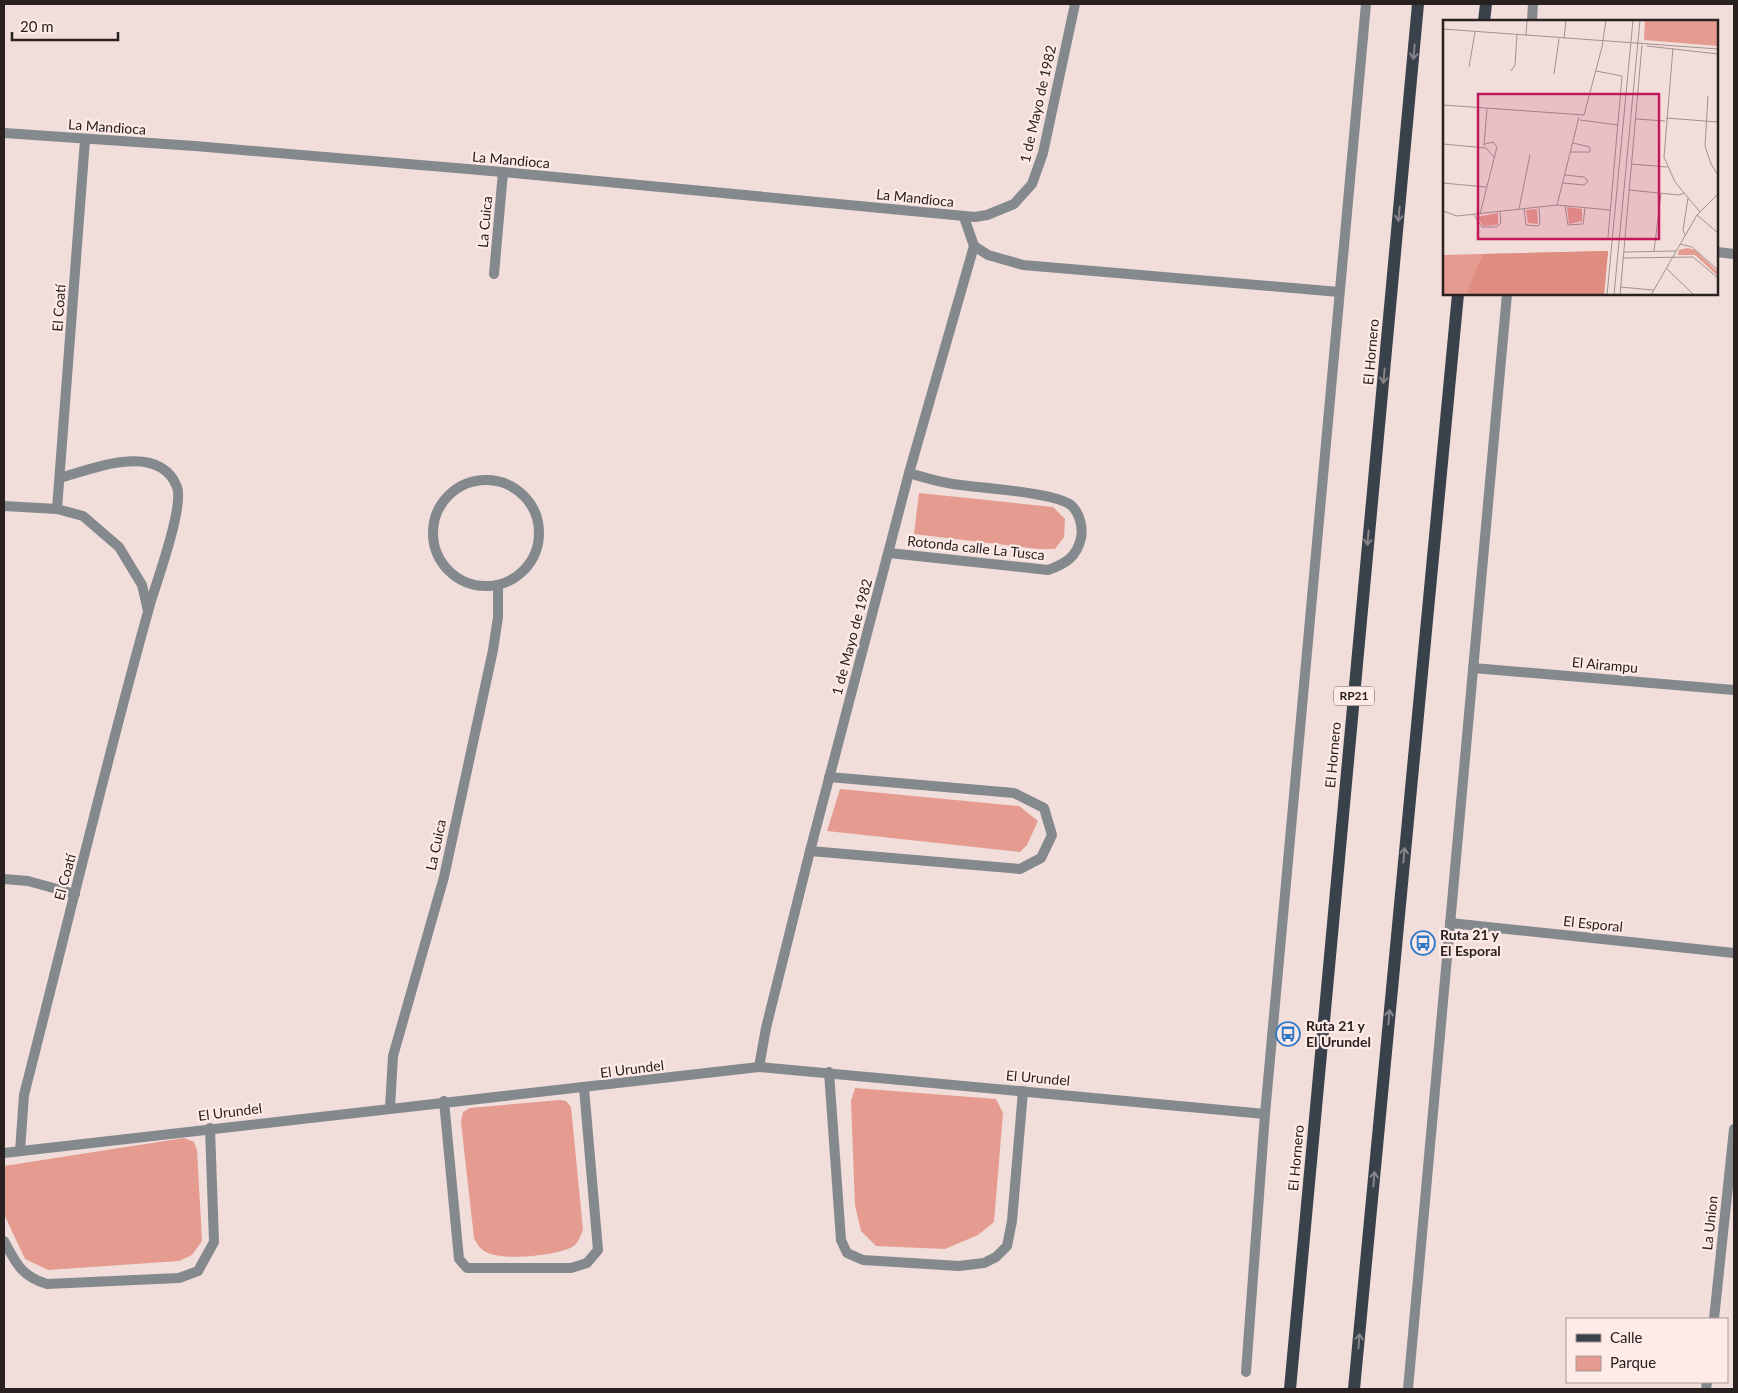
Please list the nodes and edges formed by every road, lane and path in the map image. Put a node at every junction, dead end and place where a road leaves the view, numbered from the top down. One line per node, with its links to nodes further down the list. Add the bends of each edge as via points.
1 (1075, 4): 11 (street, 1 de Mayo de 1982, via 1043,153 1032,184)
2 (1366, 4): 17 (street)
3 (1418, 4): 49 (main road, El Hornero / RP21, one-way to 49)
4 (1486, 4): 6 (main road)
5 (1534, 4): 7 (street)
6 (1484, 20)
7 (1532, 20)
8 (4, 133): 9 (street, La Mandioca)
9 (85, 140): 10 (street, La Mandioca); 21 (street, El Coatí)
10 (503, 172): 12 (street, La Mandioca); 16 (street, La Cuica)
11 (1014, 204): 12 (street, La Mandioca, via 987,215)
12 (964, 217): 13 (street)
13 (974, 246): 17 (street, via 988,255 1024,265); 20 (street, 1 de Mayo de 1982)
14 (1718, 252): 15 (street)
15 (1734, 254)
16 (494, 274)
17 (1339, 292): 41 (street)
18 (1458, 295): 50 (main road, one-way to 18)
19 (1507, 295): 27 (street)
20 (909, 473): 24 (street, 1 de Mayo de 1982); 24 (street, Rotonda calle La Tusca, via 950,484 1050,497 1071,505 1078,514 1082,533 1078,550 1063,565 1048,570)
21 (60, 478): 23 (street, El Coatí); 26 (street, El Coatí, via 124,460 144,461 165,470 177,487 178,506)
22 (4, 506): 23 (street)
23 (57, 509): 26 (street, El Coatí, via 83,516 120,547 142,585)
24 (889, 553): 29 (street, 1 de Mayo de 1982)
25 (498, 585): 25 (street, via 520,573 536,553 540,536 538,520 531,504 504,483 488,480 471,482 454,490 442,503 434,520 432,538 437,556 448,571 462,581 480,586); 40 (street, La Cuica, via 493,650 444,876 393,1056)
26 (148, 611): 32 (street, El Coatí)
27 (1473, 668): 28 (street, El Airampu); 33 (street)
28 (1734, 690)
29 (829, 777): 30 (street, 1 de Mayo de 1982); 30 (street, via 1014,793 1044,808 1052,835 1041,858 1020,869)
30 (810, 851): 35 (street, 1 de Mayo de 1982, via 766,1028)
31 (4, 880): 32 (street, via 28,881)
32 (75, 894): 44 (street, El Coatí, via 24,1095)
33 (1450, 924): 34 (street, El Esporal); 51 (street)
34 (1734, 953)
35 (760, 1067): 36 (street, El Urundel); 37 (street, El Urundel)
36 (829, 1072): 38 (street, El Urundel); 38 (street, via 841,1240 847,1253 863,1260 959,1266 984,1263 1007,1246 1012,1221)
37 (584, 1088): 39 (street, El Urundel); 39 (street, via 598,1250 588,1263 571,1268 467,1268 459,1259)
38 (1022, 1091): 41 (street, El Urundel)
39 (444, 1101): 40 (street, El Urundel)
40 (390, 1108): 42 (street, El Urundel)
41 (1265, 1114): 48 (street)
42 (210, 1128): 44 (street, El Urundel); 46 (street, via 214,1242 198,1271 178,1278 47,1284 32,1280 19,1267)
43 (1734, 1129): 47 (street, La Union)
44 (20, 1151): 45 (street, El Urundel)
45 (4, 1153)
46 (4, 1240)
47 (1714, 1318)
48 (1246, 1372)
49 (1290, 1389)
50 (1354, 1389)
51 (1408, 1389)

